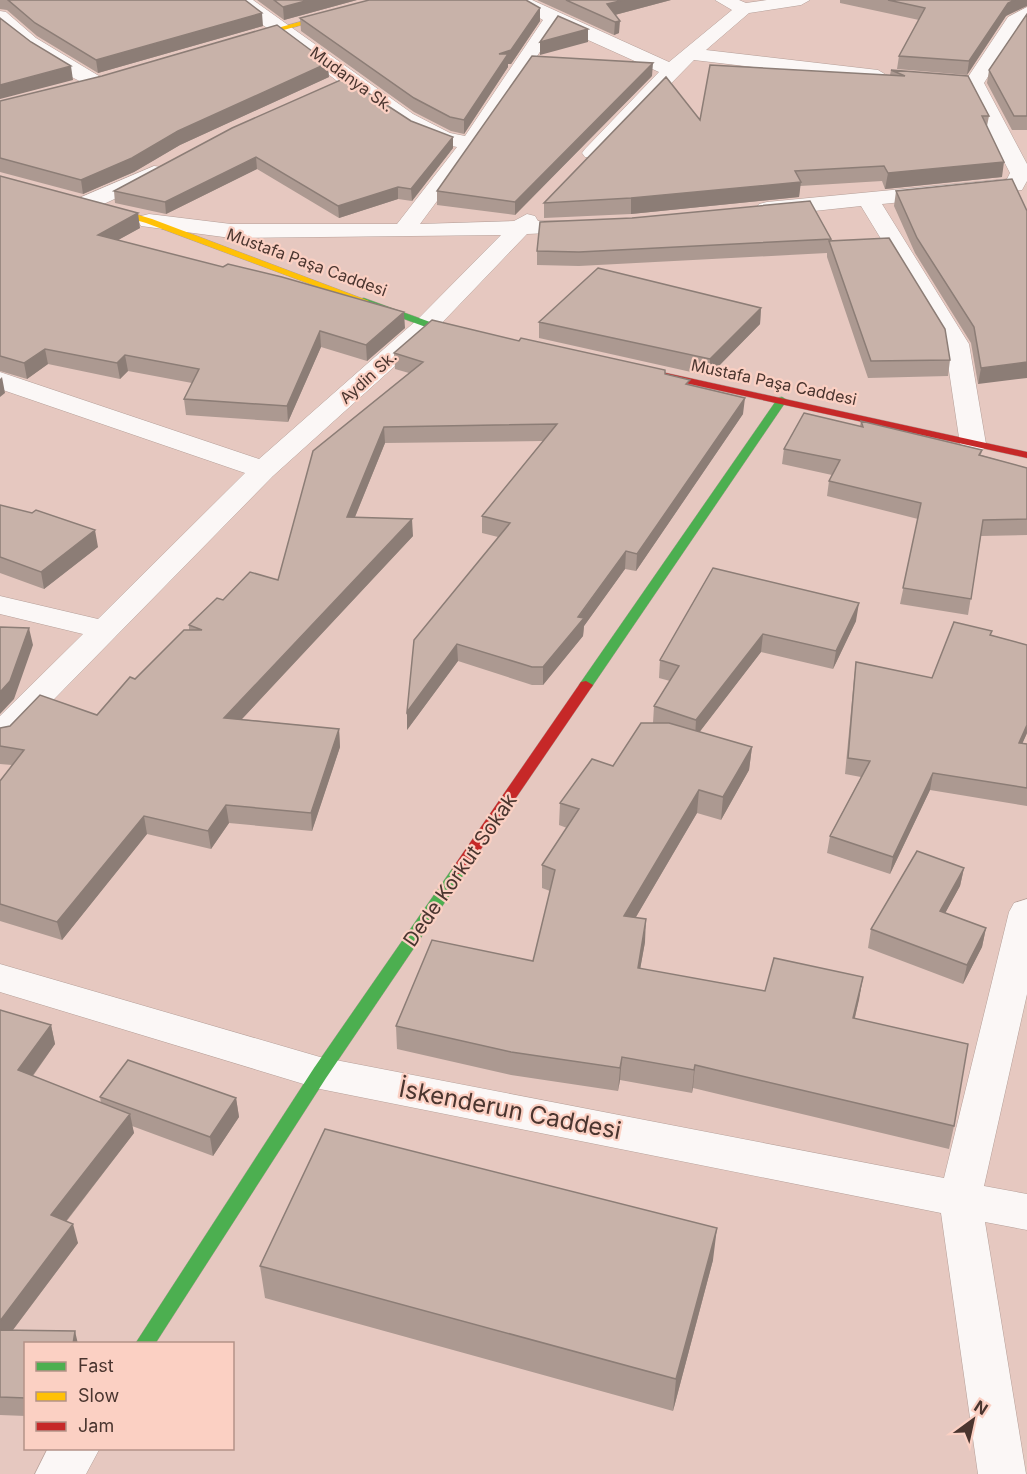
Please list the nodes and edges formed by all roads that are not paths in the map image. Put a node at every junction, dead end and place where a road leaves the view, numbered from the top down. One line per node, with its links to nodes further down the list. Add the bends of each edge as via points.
1 (242, 0): 9 (street, Mudanya Sk.)
2 (387, 0): 9 (street)
3 (518, 0): 8 (street)
4 (801, 0): 5 (street)
5 (734, 5): 11 (street)
6 (1027, 12): 16 (street, via 1014,21)
7 (0, 16): 14 (street, via 29,42)
8 (553, 18): 11 (street); 19 (street)
9 (282, 27): 10 (street); 13 (street, Mudanya Sk.)
10 (228, 44)
11 (680, 62): 12 (street); 21 (street)
12 (891, 77)
13 (347, 78): 18 (street); 19 (street, Mudanya Sk., via 425,128 444,138)
14 (103, 81): 17 (street)
15 (950, 81): 16 (street)
16 (974, 83): 22 (street, via 1021,174 1014,185)
17 (76, 88)
18 (326, 88)
19 (470, 143): 29 (street)
20 (170, 162): 23 (street, via 143,179)
21 (575, 171)
22 (867, 198): 25 (street); 35 (street, via 957,344)
23 (82, 202): 26 (street, Mustafa Paşa Caddesi)
24 (543, 204): 28 (street, Aydin Sk.)
25 (749, 211)
26 (149, 221): 29 (street, via 231,231); 30 (street, Mustafa Paşa Caddesi)
27 (609, 224): 28 (street)
28 (519, 229): 29 (street); 30 (street, Aydin Sk.)
29 (403, 231)
30 (427, 324): 31 (street, Mustafa Paşa Caddesi); 37 (street, Aydin Sk.)
31 (484, 336)
32 (633, 368): 34 (street, Mustafa Paşa Caddesi)
33 (0, 380): 37 (street)
34 (782, 400): 35 (street, Mustafa Paşa Caddesi); 43 (street, Dede Korkut Sokak)
35 (973, 444): 36 (street, Mustafa Paşa Caddesi)
36 (1027, 455)
37 (263, 470): 39 (street, Aydin Sk.)
38 (0, 605): 39 (street)
39 (105, 630): 40 (street, Aydin Sk.)
40 (0, 735)
41 (1027, 912): 44 (street)
42 (0, 978): 43 (street, İskenderun Caddesi)
43 (320, 1073): 44 (street, İskenderun Caddesi); 46 (street, Dede Korkut Sokak)
44 (960, 1198): 45 (street, İskenderun Caddesi); 49 (street)
45 (1027, 1212)
46 (145, 1342)
47 (75, 1450): 48 (street)
48 (59, 1474)
49 (1002, 1474)

